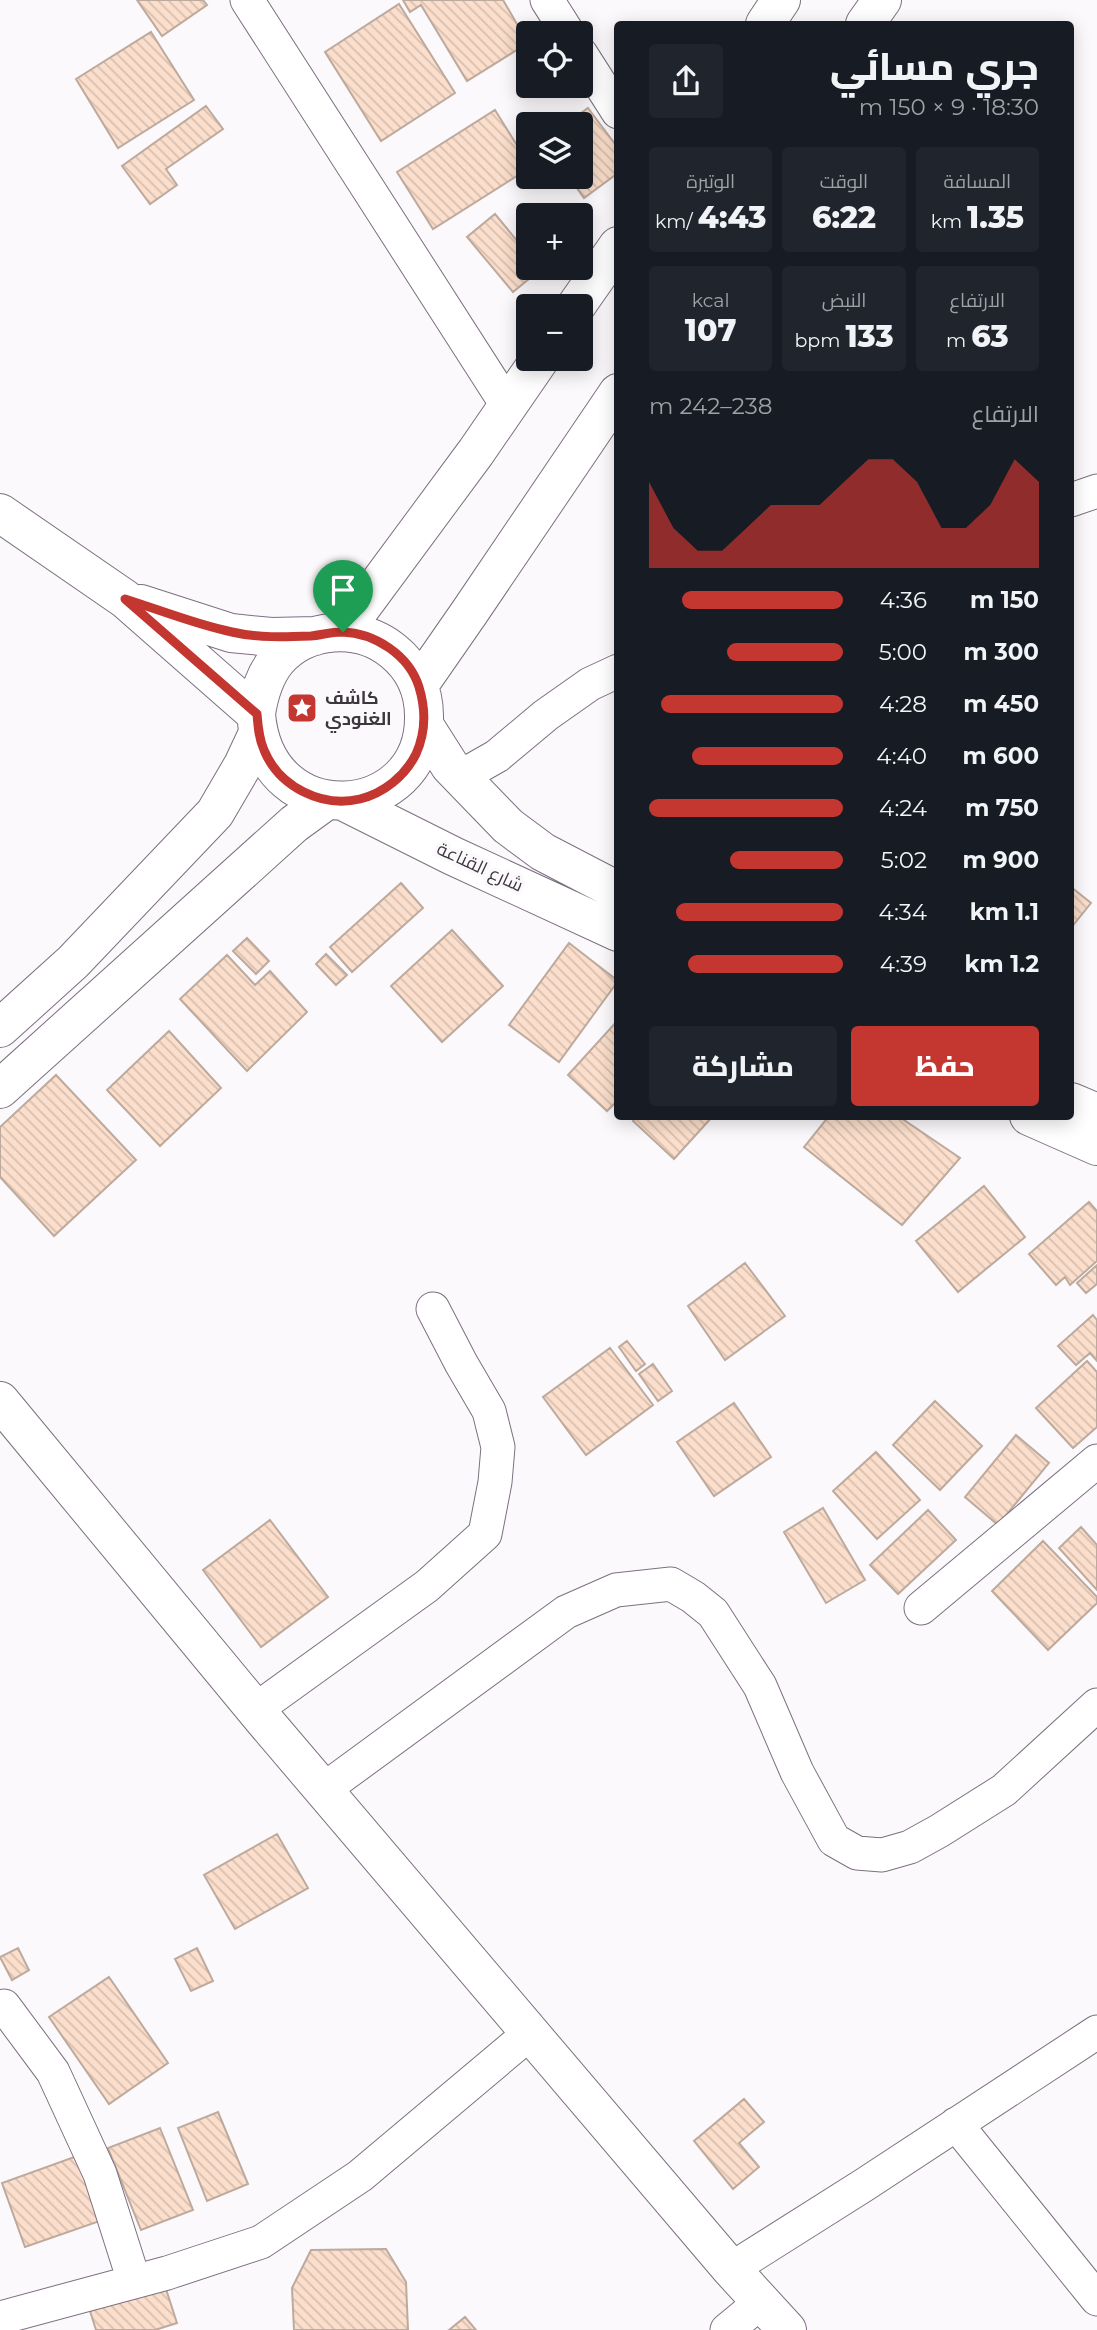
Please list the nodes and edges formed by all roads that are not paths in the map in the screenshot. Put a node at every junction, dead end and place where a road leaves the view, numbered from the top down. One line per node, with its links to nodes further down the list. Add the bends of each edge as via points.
1 (247, 0): 14 (street)
2 (547, 0): 5 (street)
3 (781, 0): 6 (street)
4 (882, 0): 7 (street)
5 (560, 21)
6 (767, 21)
7 (868, 21)
8 (593, 73): 9 (street)
9 (614, 106)
10 (614, 252): 11 (street)
11 (584, 294)
12 (532, 371): 14 (street)
13 (614, 399): 21 (street)
14 (508, 405): 19 (street, via 476,452)
15 (1097, 491): 16 (street)
16 (1074, 499)
17 (0, 513): 18 (street)
18 (125, 599): 19 (street, via 231,632 271,637); 22 (street)
19 (329, 634): 21 (street, via 357,634 383,643 404,661); 22 (street, via 302,641 278,660 262,685)
20 (614, 673): 24 (street, via 590,684 497,756)
21 (419, 685): 23 (street)
22 (257, 723): 25 (street, via 264,752 275,769 307,794); 28 (street, via 243,765 215,813 72,962)
23 (424, 725): 24 (street); 25 (street, via 421,742 404,772 391,784 360,799)
24 (460, 777): 26 (street, via 508,826 543,852)
25 (335, 801): 27 (street, شارع القناعة); 29 (street, via 284,833)
26 (614, 889)
27 (614, 930)
28 (0, 1028)
29 (0, 1089)
30 (1074, 1103): 31 (street)
31 (1097, 1113)
32 (1038, 1120): 33 (street)
33 (1097, 1146)
34 (433, 1309): 39 (street, via 489,1411 498,1447 485,1534 427,1586)
35 (0, 1401): 39 (street)
36 (1097, 1461): 37 (street)
37 (920, 1608)
38 (1097, 1705): 40 (street, via 1004,1790 939,1831 882,1856 857,1853 834,1840 797,1772 760,1686 713,1614 671,1584 630,1588 565,1612)
39 (255, 1710): 40 (street)
40 (323, 1790): 43 (street)
41 (4, 2006): 46 (street, via 53,2072 100,2174)
42 (1097, 2032): 44 (street)
43 (530, 2033): 45 (street); 46 (street, via 360,2176 261,2242)
44 (956, 2124): 45 (street); 47 (street)
45 (731, 2269): 48 (street)
46 (134, 2281): 49 (street)
47 (1097, 2299)
48 (761, 2302): 50 (street); 51 (street)
49 (0, 2318)
50 (727, 2330)
51 (787, 2330)

